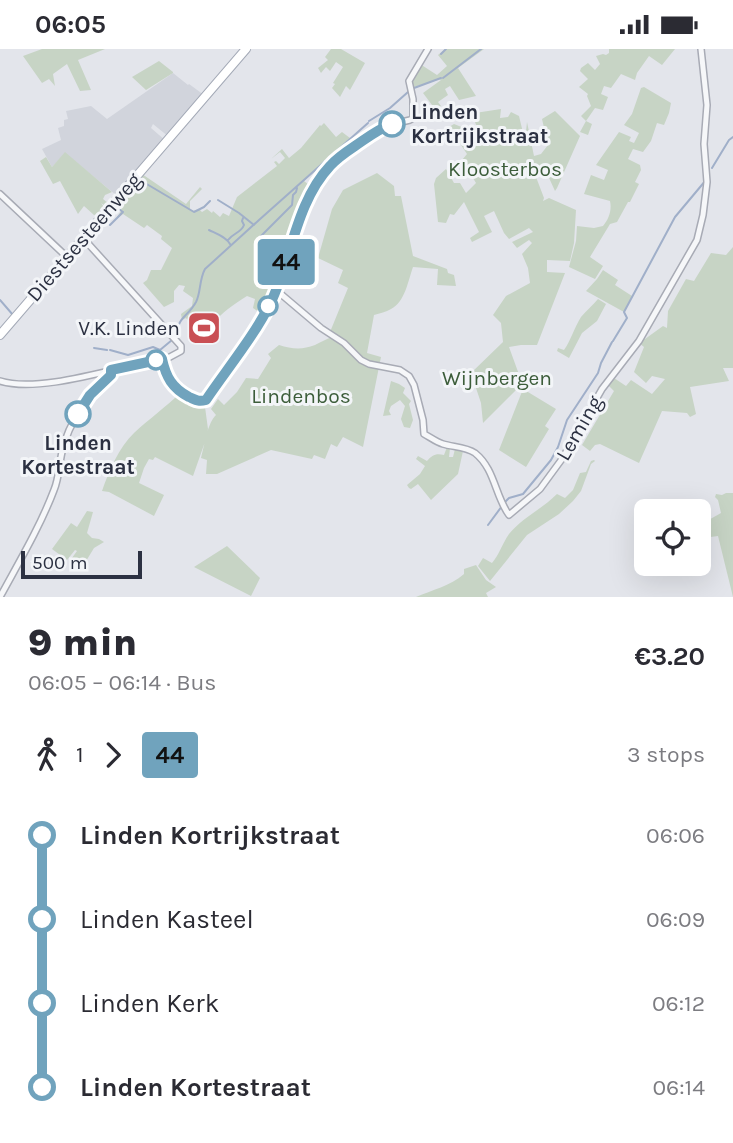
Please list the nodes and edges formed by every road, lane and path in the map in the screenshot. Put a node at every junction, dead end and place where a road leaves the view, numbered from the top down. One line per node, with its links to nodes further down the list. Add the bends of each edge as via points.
1 (246, 49): 5 (main road, Diestsesteenweg)
2 (428, 49): 7 (street, via 409,81 414,117 375,132 323,173 299,223)
3 (701, 49): 7 (street, Leming, via 707,183 695,243 562,459 546,482 509,515 477,455 425,435 414,385 406,374 361,360)
4 (0, 194): 6 (street)
5 (83, 238): 6 (main road, Diestsesteenweg); 9 (street, via 181,346 173,357)
6 (68, 257): 8 (main road, Diestsesteenweg)
7 (277, 293): 9 (street, via 204,401 177,389)
8 (0, 335)
9 (162, 359): 10 (street)
10 (111, 370): 11 (street, via 42,383); 12 (street, via 69,432 53,493)
11 (0, 381)
12 (0, 597)

